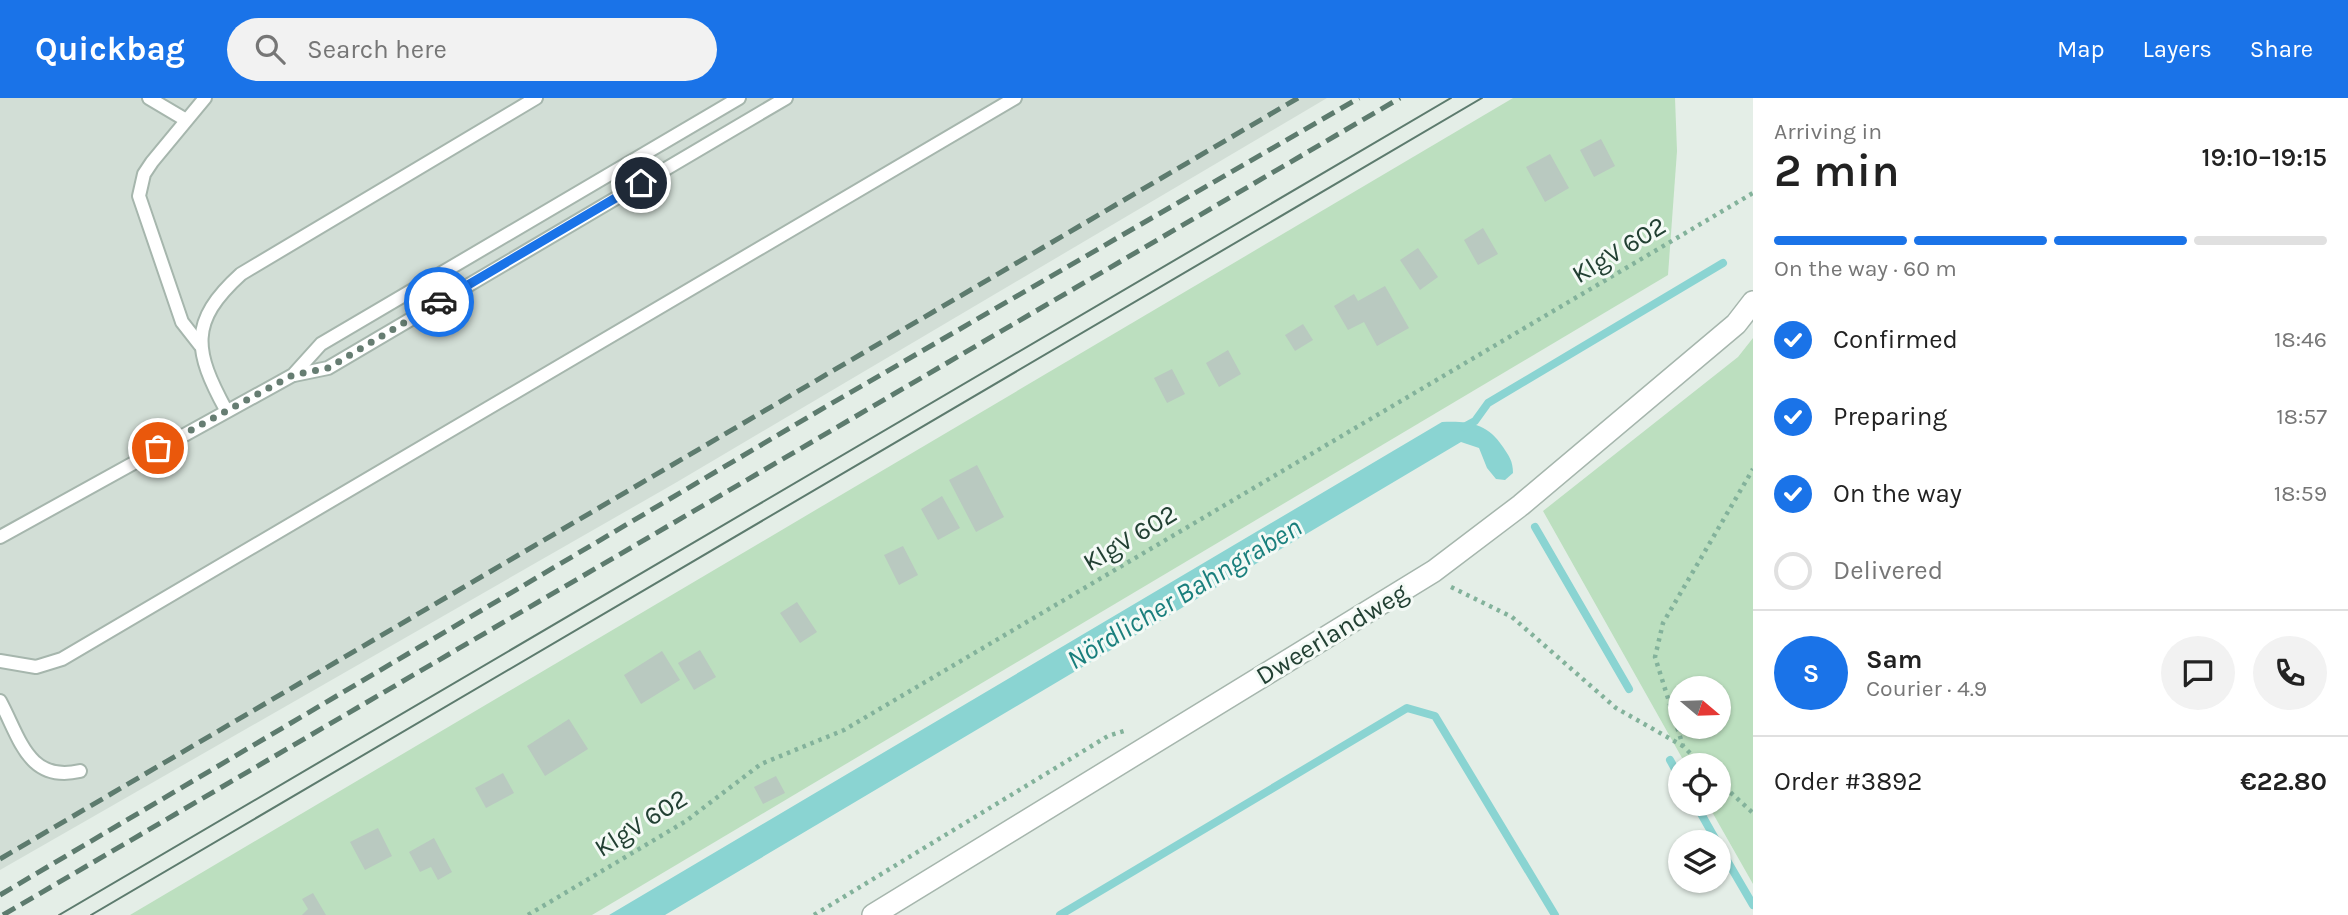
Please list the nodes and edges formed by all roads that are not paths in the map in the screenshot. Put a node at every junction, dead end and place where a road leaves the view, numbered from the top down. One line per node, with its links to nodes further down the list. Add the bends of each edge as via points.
1 (149, 98): 7 (lane)
2 (205, 98): 7 (lane)
3 (537, 98): 9 (lane, via 241,274 224,289 209,313)
4 (739, 98): 10 (lane, via 321,344)
5 (786, 98): 10 (lane, via 328,368)
6 (1015, 98): 13 (lane, via 62,659 36,667)
7 (186, 120): 9 (lane, via 144,174 139,196 182,322)
8 (1753, 302): 16 (street, Dweerlandweg, via 1716,341 1521,505 1434,571)
9 (200, 345): 11 (lane, via 202,364)
10 (293, 375): 11 (lane)
11 (226, 410): 12 (lane)
12 (0, 537)
13 (0, 661)
14 (0, 701): 15 (lane, via 37,765 53,775)
15 (80, 771)
16 (873, 915)

